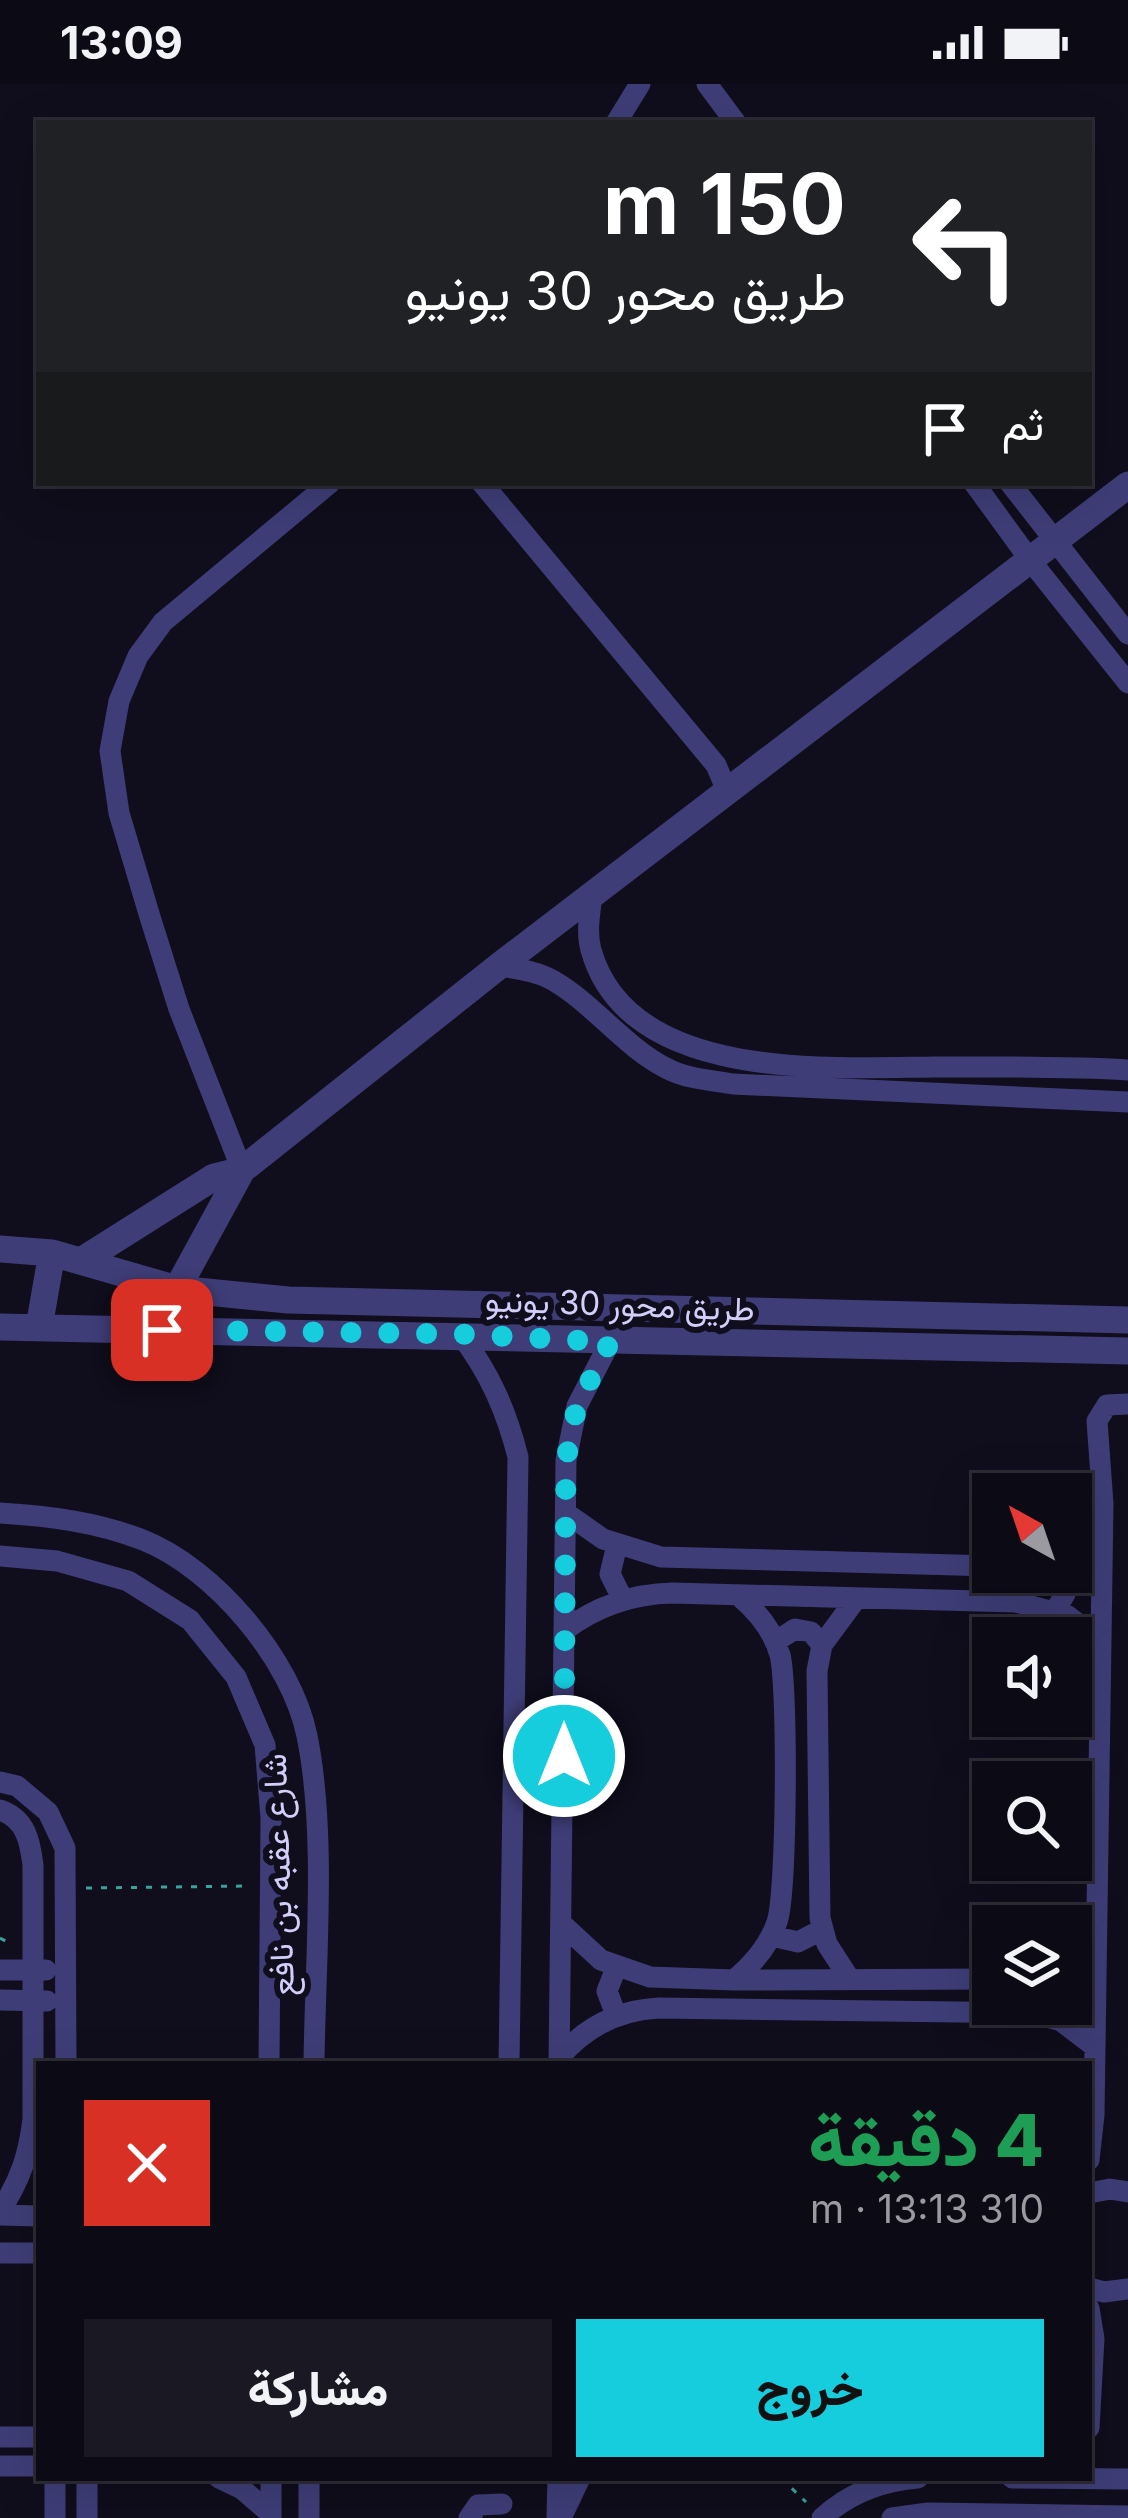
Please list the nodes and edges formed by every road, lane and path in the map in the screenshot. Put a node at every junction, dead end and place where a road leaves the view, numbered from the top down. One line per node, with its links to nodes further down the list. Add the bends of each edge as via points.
1 (640, 84): 3 (street)
2 (707, 84): 4 (street)
3 (618, 120)
4 (734, 120)
5 (1128, 485): 10 (street)
6 (326, 486): 19 (street, via 163,622 119,701 110,751 119,813 179,1009)
7 (484, 486): 14 (street, via 716,765)
8 (976, 486): 11 (street)
9 (1012, 486): 10 (street)
10 (1054, 541): 11 (street); 12 (street)
11 (1030, 560): 13 (street); 14 (street)
12 (1128, 634)
13 (1128, 683)
14 (728, 791): 15 (street)
15 (592, 895): 16 (street); 17 (street, via 591,949 619,1000 683,1044 716,1056 799,1066)
16 (499, 966): 18 (street, via 554,981 641,1053 692,1077); 19 (street)
17 (1128, 1070)
18 (1128, 1102)
19 (242, 1169): 22 (street, via 214,1178); 23 (street)
20 (0, 1249): 21 (street, طريق محور 30 يونيو)
21 (52, 1253): 22 (street, طريق محور 30 يونيو); 26 (street)
22 (81, 1262): 23 (street, طريق محور 30 يونيو)
23 (177, 1288): 24 (street, طريق محور 30 يونيو, via 288,1300)
24 (1128, 1320)
25 (0, 1327): 26 (street, طريق محور 30 يونيو)
26 (39, 1327): 27 (street, طريق محور 30 يونيو)
27 (460, 1334): 28 (street, طريق محور 30 يونيو); 73 (street, via 488,1371 518,1457)
28 (610, 1342): 29 (street, طريق محور 30 يونيو); 33 (street, via 572,1424)
29 (1128, 1351)
30 (1128, 1404): 31 (street, via 1114,1402 1099,1415)
31 (1102, 1504): 34 (street); 44 (street)
32 (0, 1514): 72 (street, شارع عقبه بن نافع, via 63,1517 146,1540 218,1587 273,1653 307,1732 316,1818)
33 (566, 1514): 35 (street); 43 (street)
34 (1092, 1515)
35 (617, 1545): 37 (street, via 676,1559); 41 (street, via 610,1574)
36 (0, 1556): 49 (street, شارع عقبه بن نافع, via 57,1561 128,1581 190,1620 236,1677 265,1744)
37 (972, 1566)
38 (1066, 1593): 42 (street)
39 (739, 1596): 40 (street); 41 (street); 45 (street)
40 (856, 1599): 42 (street, via 1016,1602); 46 (street)
41 (623, 1600): 43 (street)
42 (1055, 1611): 44 (street)
43 (565, 1630): 51 (street)
44 (1100, 1641): 54 (street)
45 (775, 1642): 46 (street, via 795,1629); 53 (street, via 783,1673 782,1873)
46 (822, 1645): 52 (street)
47 (0, 1782): 50 (street, via 49,1812 65,1848)
48 (0, 1810): 58 (street, via 30,1836)
49 (270, 1886): 50 (path); 71 (street, شارع عقبه بن نافع)
50 (65, 1888): 59 (street)
51 (563, 1924): 56 (street); 74 (street)
52 (821, 1930): 53 (street, via 797,1942); 60 (street)
53 (772, 1936): 62 (street)
54 (1096, 1939): 55 (street); 69 (street)
55 (1092, 1943)
56 (616, 1968): 62 (street); 67 (street, via 607,1991)
57 (0, 1970): 58 (street)
58 (33, 1970): 59 (street); 64 (street)
59 (65, 1970): 65 (street)
60 (849, 1978): 61 (street); 62 (street)
61 (972, 1979)
62 (734, 1980)
63 (0, 2000): 64 (street)
64 (33, 2001): 65 (street); 78 (street, via 29,2154)
65 (65, 2001): 70 (street)
66 (972, 2012): 67 (street, via 659,2008)
67 (616, 2015): 74 (street)
68 (1067, 2025): 69 (street)
69 (1094, 2048): 75 (street)
70 (66, 2061)
71 (269, 2061)
72 (314, 2061)
73 (509, 2061)
74 (559, 2061)
75 (1092, 2093)
76 (1092, 2192): 77 (street)
77 (1128, 2192)
78 (0, 2213): 79 (street)
79 (36, 2216)
80 (0, 2253): 81 (street)
81 (36, 2253)
82 (1128, 2288): 83 (street)
83 (1092, 2289)
84 (1092, 2326): 85 (street)
85 (1092, 2374)
86 (0, 2437): 87 (street)
87 (36, 2437)
88 (0, 2466): 89 (street)
89 (36, 2466)
90 (1092, 2478): 91 (street)
91 (1128, 2479)
92 (56, 2481): 107 (street)
93 (87, 2481): 108 (street)
94 (225, 2481): 104 (street)
95 (271, 2481): 104 (street)
96 (309, 2481): 109 (street)
97 (558, 2481): 111 (street)
98 (578, 2481): 111 (street)
99 (785, 2481): 112 (path)
100 (906, 2481): 112 (street, via 858,2493)
101 (929, 2481): 103 (street)
102 (502, 2511): 110 (street, via 478,2505)
103 (936, 2515): 106 (street); 113 (street)
104 (271, 2516)
105 (1128, 2516): 106 (street)
106 (1047, 2517)
107 (55, 2518)
108 (87, 2518)
109 (309, 2518)
110 (469, 2518)
111 (559, 2518)
112 (822, 2518)
113 (892, 2518)

